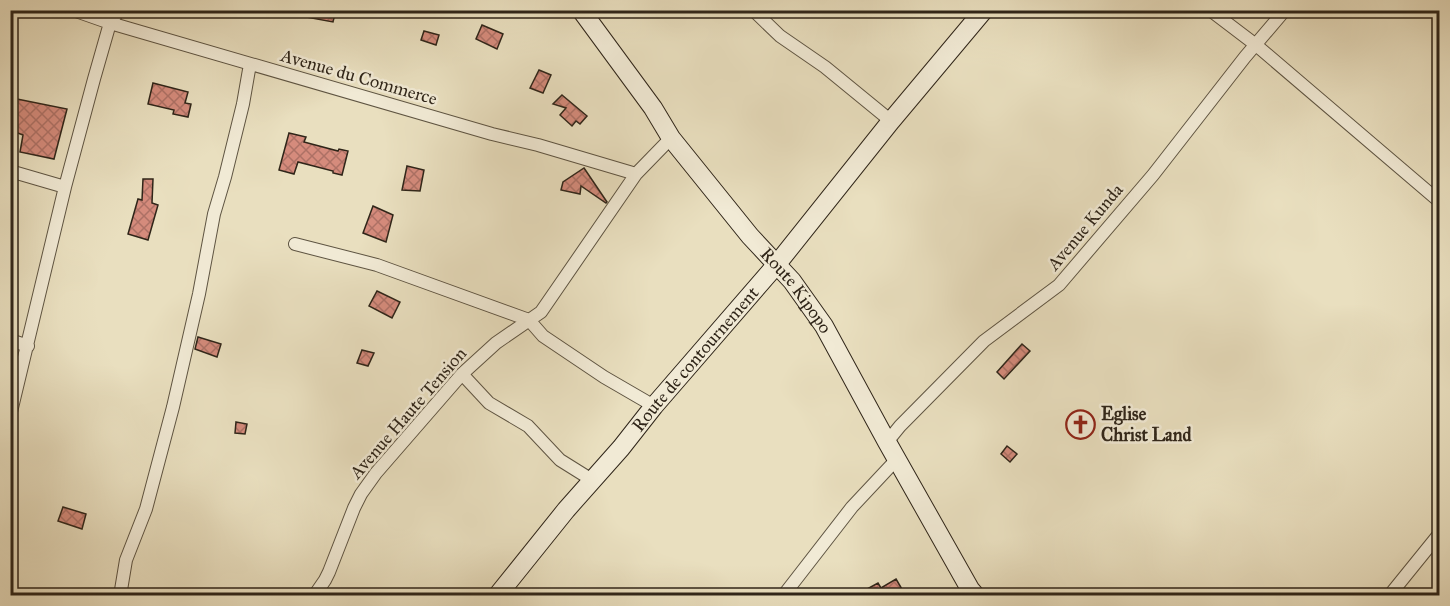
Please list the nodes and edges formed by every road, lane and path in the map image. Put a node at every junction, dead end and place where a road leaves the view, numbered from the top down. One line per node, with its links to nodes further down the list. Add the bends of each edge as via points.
1 (73, 10): 8 (street, Avenue du Commerce)
2 (119, 10): 8 (street)
3 (753, 10): 11 (street, via 780,36)
4 (984, 10): 11 (street, Route de contournement)
5 (1210, 10): 9 (street)
6 (1285, 10): 9 (street, Avenue Kunda)
7 (580, 12): 12 (street, Route Kipopo)
8 (110, 23): 10 (street, Avenue du Commerce); 15 (street)
9 (1256, 45): 16 (street); 25 (street, Avenue Kunda, via 1059,285 984,341)
10 (250, 64): 14 (street, Avenue du Commerce); 30 (street, via 175,396 146,509 126,560)
11 (891, 121): 18 (street, Route de contournement)
12 (671, 138): 14 (street, Avenue Haute Tension); 18 (street, Route Kipopo)
13 (10, 171): 15 (street)
14 (636, 174): 19 (street, Avenue Haute Tension, via 545,306)
15 (65, 187): 21 (street)
16 (1440, 202)
17 (295, 244): 19 (street, via 377,265)
18 (777, 264): 23 (street, Route de contournement); 25 (street, Route Kipopo, via 824,326)
19 (529, 320): 22 (street, Avenue Haute Tension); 23 (street, via 543,336)
20 (10, 340): 21 (street)
21 (28, 346): 24 (street)
22 (462, 374): 27 (street, via 489,403 528,426 561,460); 31 (street, Avenue Haute Tension, via 367,485)
23 (654, 406): 27 (street, Route de contournement)
24 (10, 416)
25 (887, 442): 26 (street, Route Kipopo)
26 (897, 459): 29 (street, Route Kipopo); 33 (street, via 852,507)
27 (592, 480): 32 (street, Route de contournement)
28 (1440, 533): 34 (street)
29 (968, 593)
30 (120, 596)
31 (315, 596)
32 (497, 596)
33 (783, 596)
34 (1389, 596)

